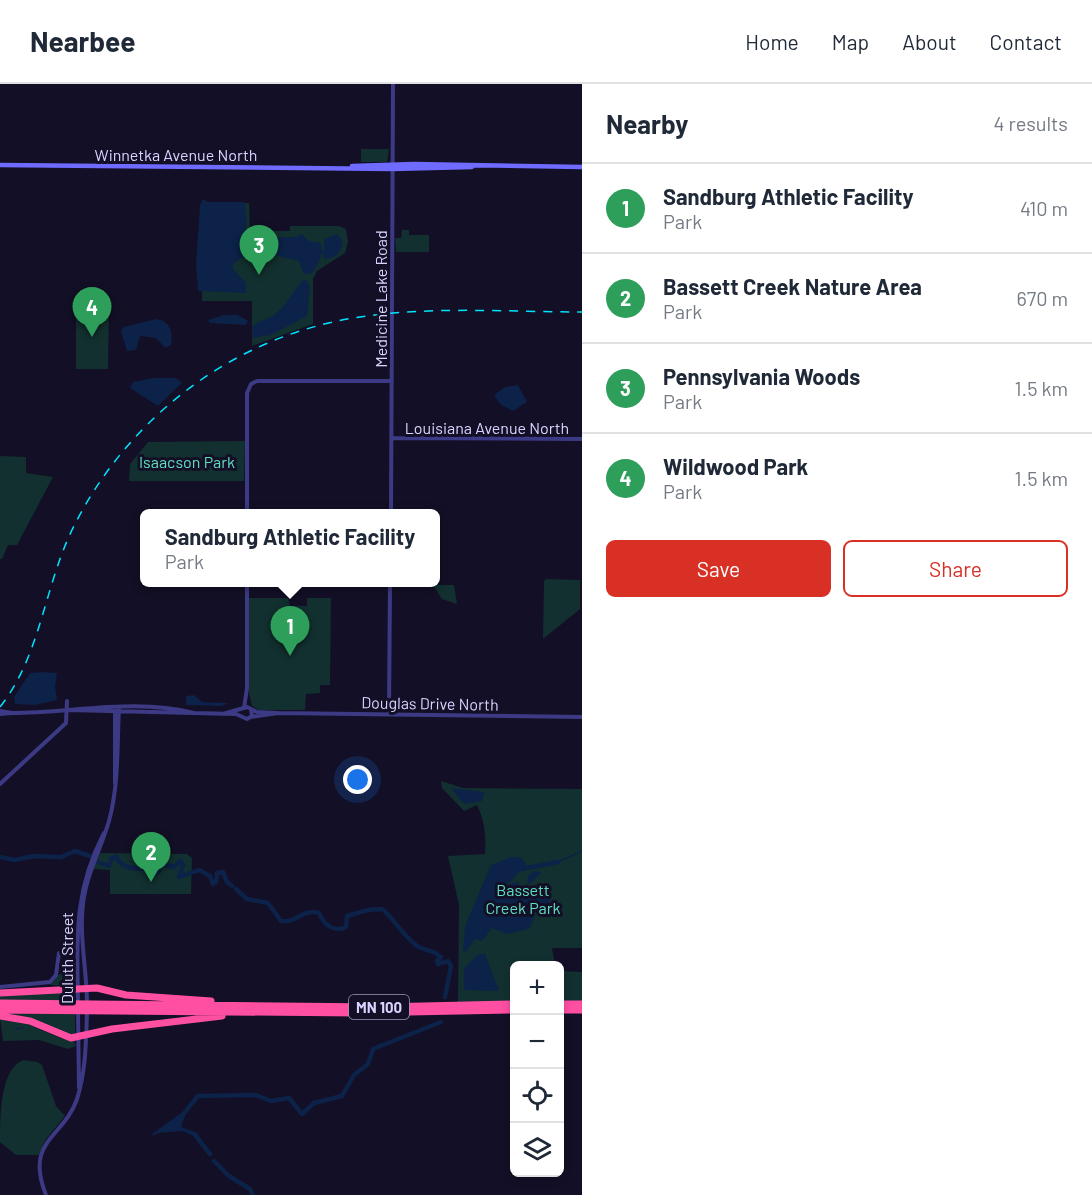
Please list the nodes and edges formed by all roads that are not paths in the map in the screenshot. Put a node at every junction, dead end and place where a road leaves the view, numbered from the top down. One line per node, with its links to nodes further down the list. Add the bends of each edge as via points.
1 (393, 84): 3 (street, Medicine Lake Road)
2 (0, 165): 3 (main road, Winnetka Avenue North)
3 (392, 166): 4 (main road, Winnetka Avenue North); 5 (street, Medicine Lake Road)
4 (582, 167)
5 (392, 381): 6 (street, Medicine Lake Road); 8 (street, via 251,384 247,393)
6 (392, 438): 7 (street, Louisiana Avenue North); 9 (street, Medicine Lake Road)
7 (582, 439)
8 (247, 509)
9 (391, 509)
10 (247, 587): 12 (street)
11 (390, 587): 21 (street)
12 (247, 688): 13 (street); 14 (street)
13 (251, 708): 14 (street, Douglas Drive North); 19 (street, Douglas Drive North); 23 (street)
14 (243, 709): 20 (street, Douglas Drive North); 22 (street)
15 (68, 710): 16 (street, Douglas Drive North); 17 (street, Douglas Drive North); 17 (street, via 67,701); 25 (street, via 66,723)
16 (117, 710): 20 (street, Douglas Drive North); 26 (street, Duluth Street, via 115,783 106,830 87,870 79,899)
17 (58, 711): 18 (street, Douglas Drive North)
18 (0, 713)
19 (278, 713): 21 (street, Douglas Drive North); 23 (street, Douglas Drive North)
20 (223, 714): 22 (street, Douglas Drive North)
21 (389, 714): 24 (street, Douglas Drive North)
22 (243, 717): 23 (street, Douglas Drive North)
23 (251, 717)
24 (582, 717)
25 (0, 784)
26 (80, 952): 27 (street, Duluth Street); 28 (street, Duluth Street); 29 (street, via 59,953 56,975 50,982)
27 (78, 988): 28 (highway); 29 (highway); 44 (street, Duluth Street)
28 (87, 988): 34 (highway); 43 (street, Duluth Street)
29 (0, 990)
30 (0, 1004): 35 (highway, MN 100)
31 (510, 1004): 34 (highway, MN 100)
32 (564, 1004): 33 (highway)
33 (582, 1004)
34 (243, 1006): 36 (highway, MN 100)
35 (70, 1008): 36 (highway, MN 100); 37 (highway, MN 100)
36 (94, 1008): 41 (highway, MN 100)
37 (0, 1010)
38 (510, 1010): 41 (highway, MN 100)
39 (564, 1010): 40 (highway)
40 (582, 1010)
41 (253, 1012): 43 (highway, via 112,1029)
42 (0, 1016): 44 (highway, via 26,1019 63,1036)
43 (87, 1036): 44 (highway); 45 (street, Duluth Street)
44 (78, 1038): 45 (street, Duluth Street)
45 (79, 1091): 46 (street, Duluth Street, via 71,1111 45,1145 40,1165)
46 (46, 1195)

